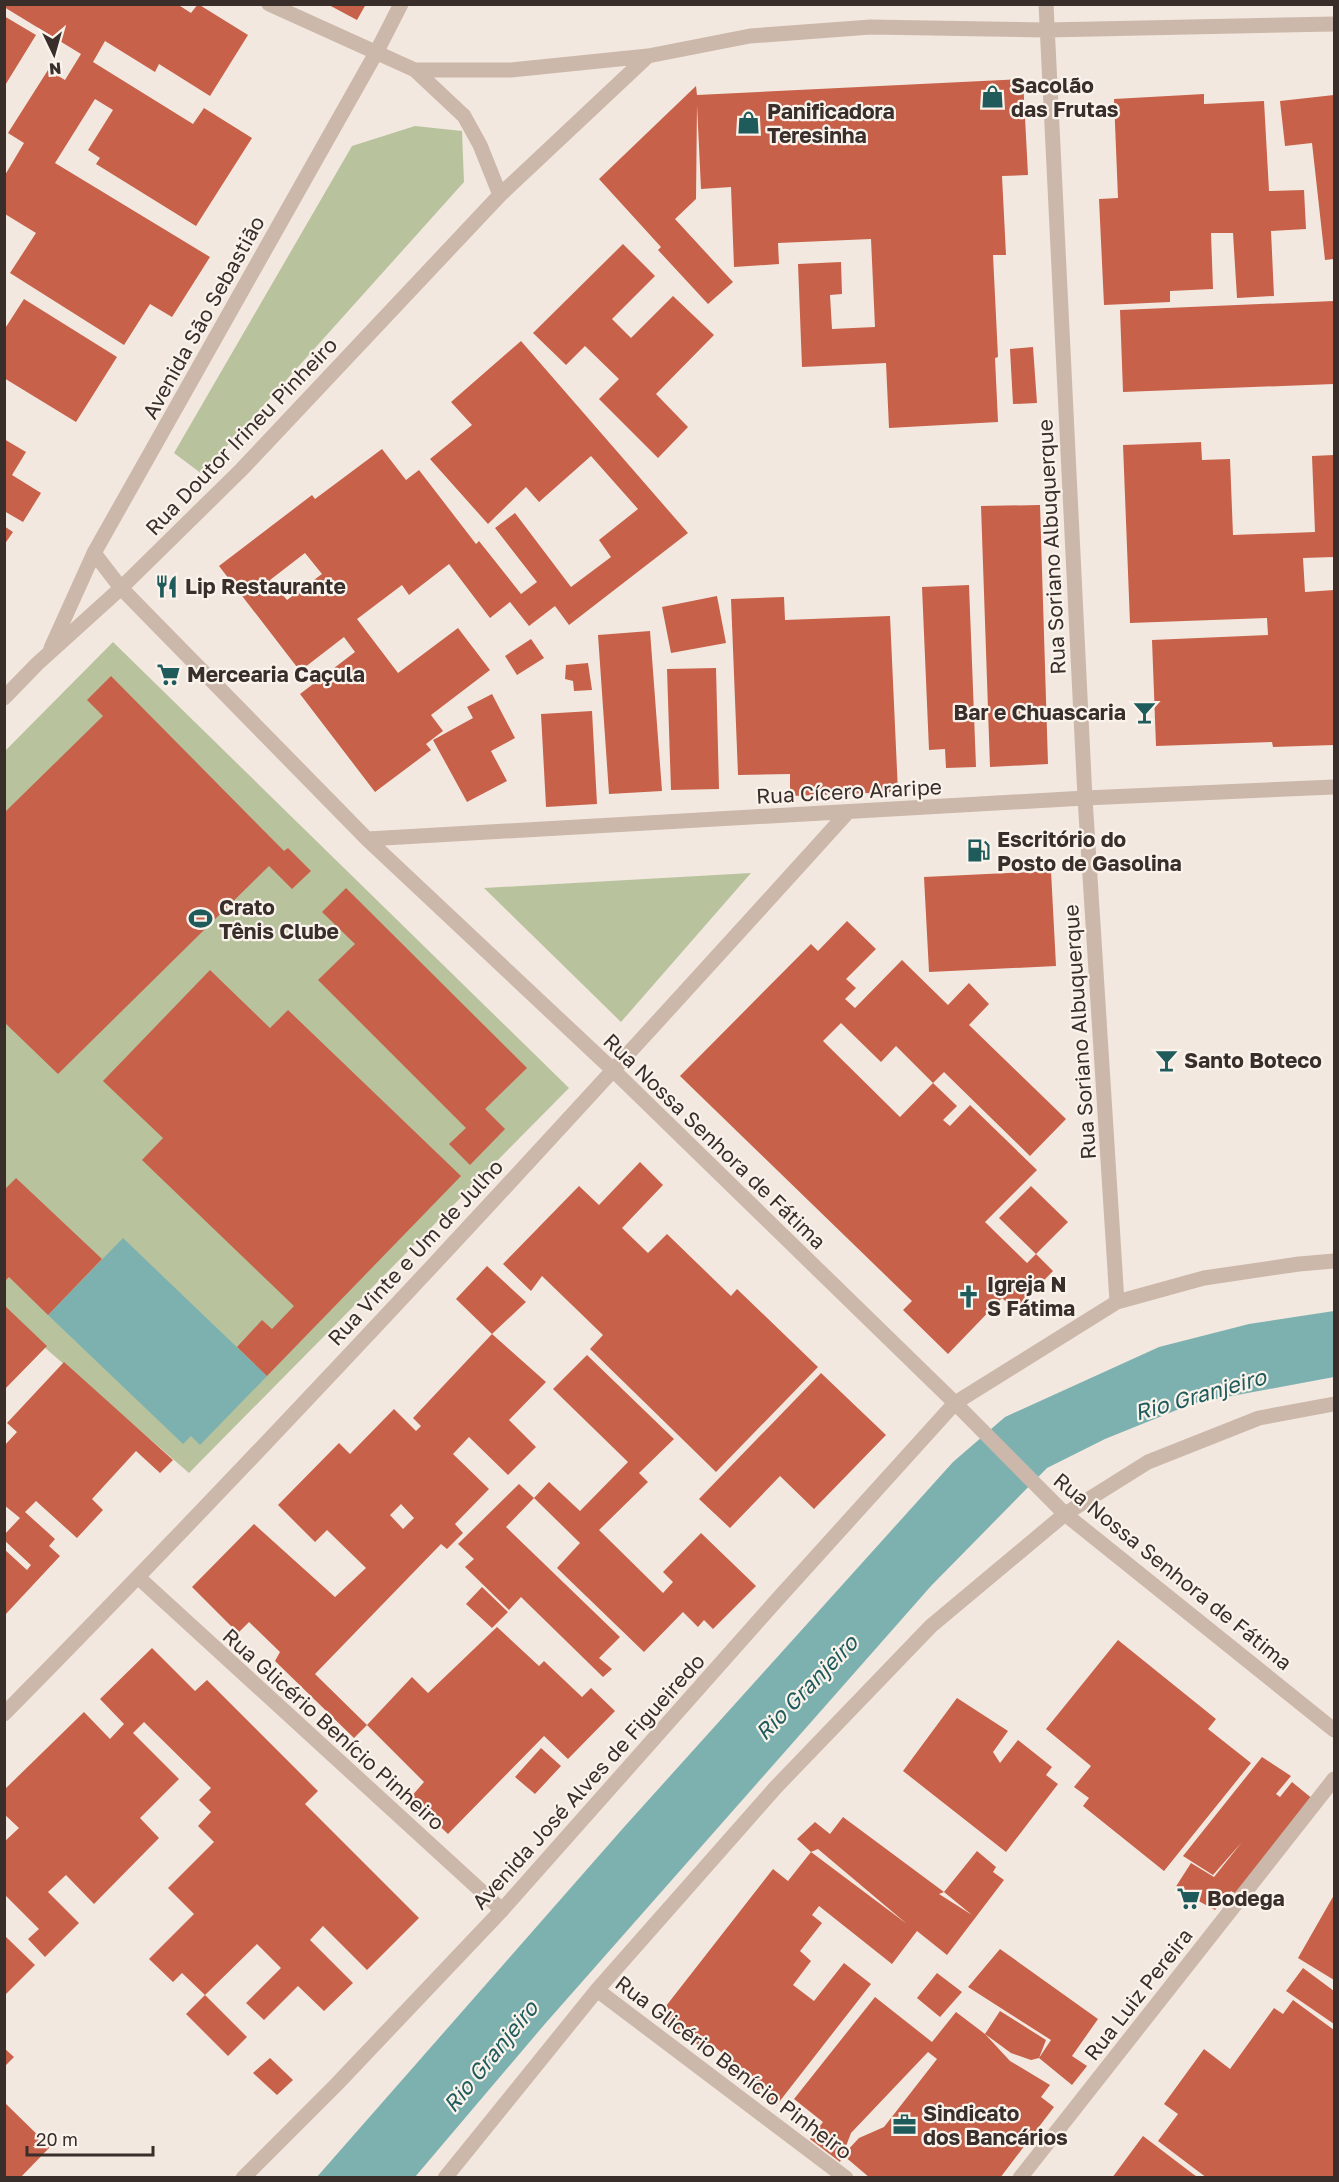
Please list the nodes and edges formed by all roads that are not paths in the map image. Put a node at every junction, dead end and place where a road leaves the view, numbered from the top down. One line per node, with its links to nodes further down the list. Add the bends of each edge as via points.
1 (269, 4): 6 (street)
2 (401, 4): 6 (street, Avenida São Sebastião)
3 (1046, 4): 5 (street, Rua Soriano Albuquerque)
4 (1335, 24): 5 (street)
5 (1047, 30): 7 (street, via 871,27 750,36); 15 (street, Rua Soriano Albuquerque)
6 (376, 53): 8 (street); 10 (street, Avenida São Sebastião)
7 (648, 56): 8 (street, via 512,70); 9 (street, Rua Doutor Irineu Pinheiro)
8 (415, 70): 9 (street, via 464,116)
9 (500, 195): 11 (street, Rua Doutor Irineu Pinheiro, via 242,469)
10 (93, 553): 11 (street, Rua Nossa Senhora de Fátima); 12 (street, Avenida São Sebastião)
11 (121, 588): 12 (street, Rua Doutor Irineu Pinheiro); 17 (street, Rua Nossa Senhora de Fátima)
12 (49, 653): 13 (street, Rua Doutor Irineu Pinheiro)
13 (4, 698)
14 (1335, 787): 15 (street, Rua Cícero Araripe)
15 (1085, 798): 16 (street, Rua Cícero Araripe); 20 (street, Rua Soriano Albuquerque)
16 (848, 812): 17 (street, Rua Cícero Araripe); 18 (street, Rua Vinte e Um de Julho)
17 (367, 839): 18 (street, Rua Nossa Senhora de Fátima)
18 (614, 1071): 21 (street, Rua Nossa Senhora de Fátima); 24 (street, Rua Vinte e Um de Julho)
19 (1335, 1261): 20 (street, Avenida José Alves de Figueiredo, via 1204,1278)
20 (1117, 1302): 21 (street, Avenida José Alves de Figueiredo)
21 (955, 1403): 23 (street, Rua Nossa Senhora de Fátima); 28 (street, Avenida José Alves de Figueiredo)
22 (1335, 1404): 23 (street, via 1259,1418 1198,1441 1148,1462)
23 (1065, 1514): 26 (street, Rua Nossa Senhora de Fátima); 29 (street, via 931,1626 776,1787)
24 (139, 1578): 25 (street, Rua Vinte e Um de Julho); 28 (street, Rua Glicério Benício Pinheiro)
25 (4, 1714)
26 (1335, 1730)
27 (1335, 1779): 33 (street, Rua Luiz Pereira)
28 (502, 1910): 30 (street, Avenida José Alves de Figueiredo)
29 (597, 1990): 31 (street); 32 (street, Rua Glicério Benício Pinheiro)
30 (243, 2178)
31 (445, 2178)
32 (846, 2178)
33 (1020, 2178)

